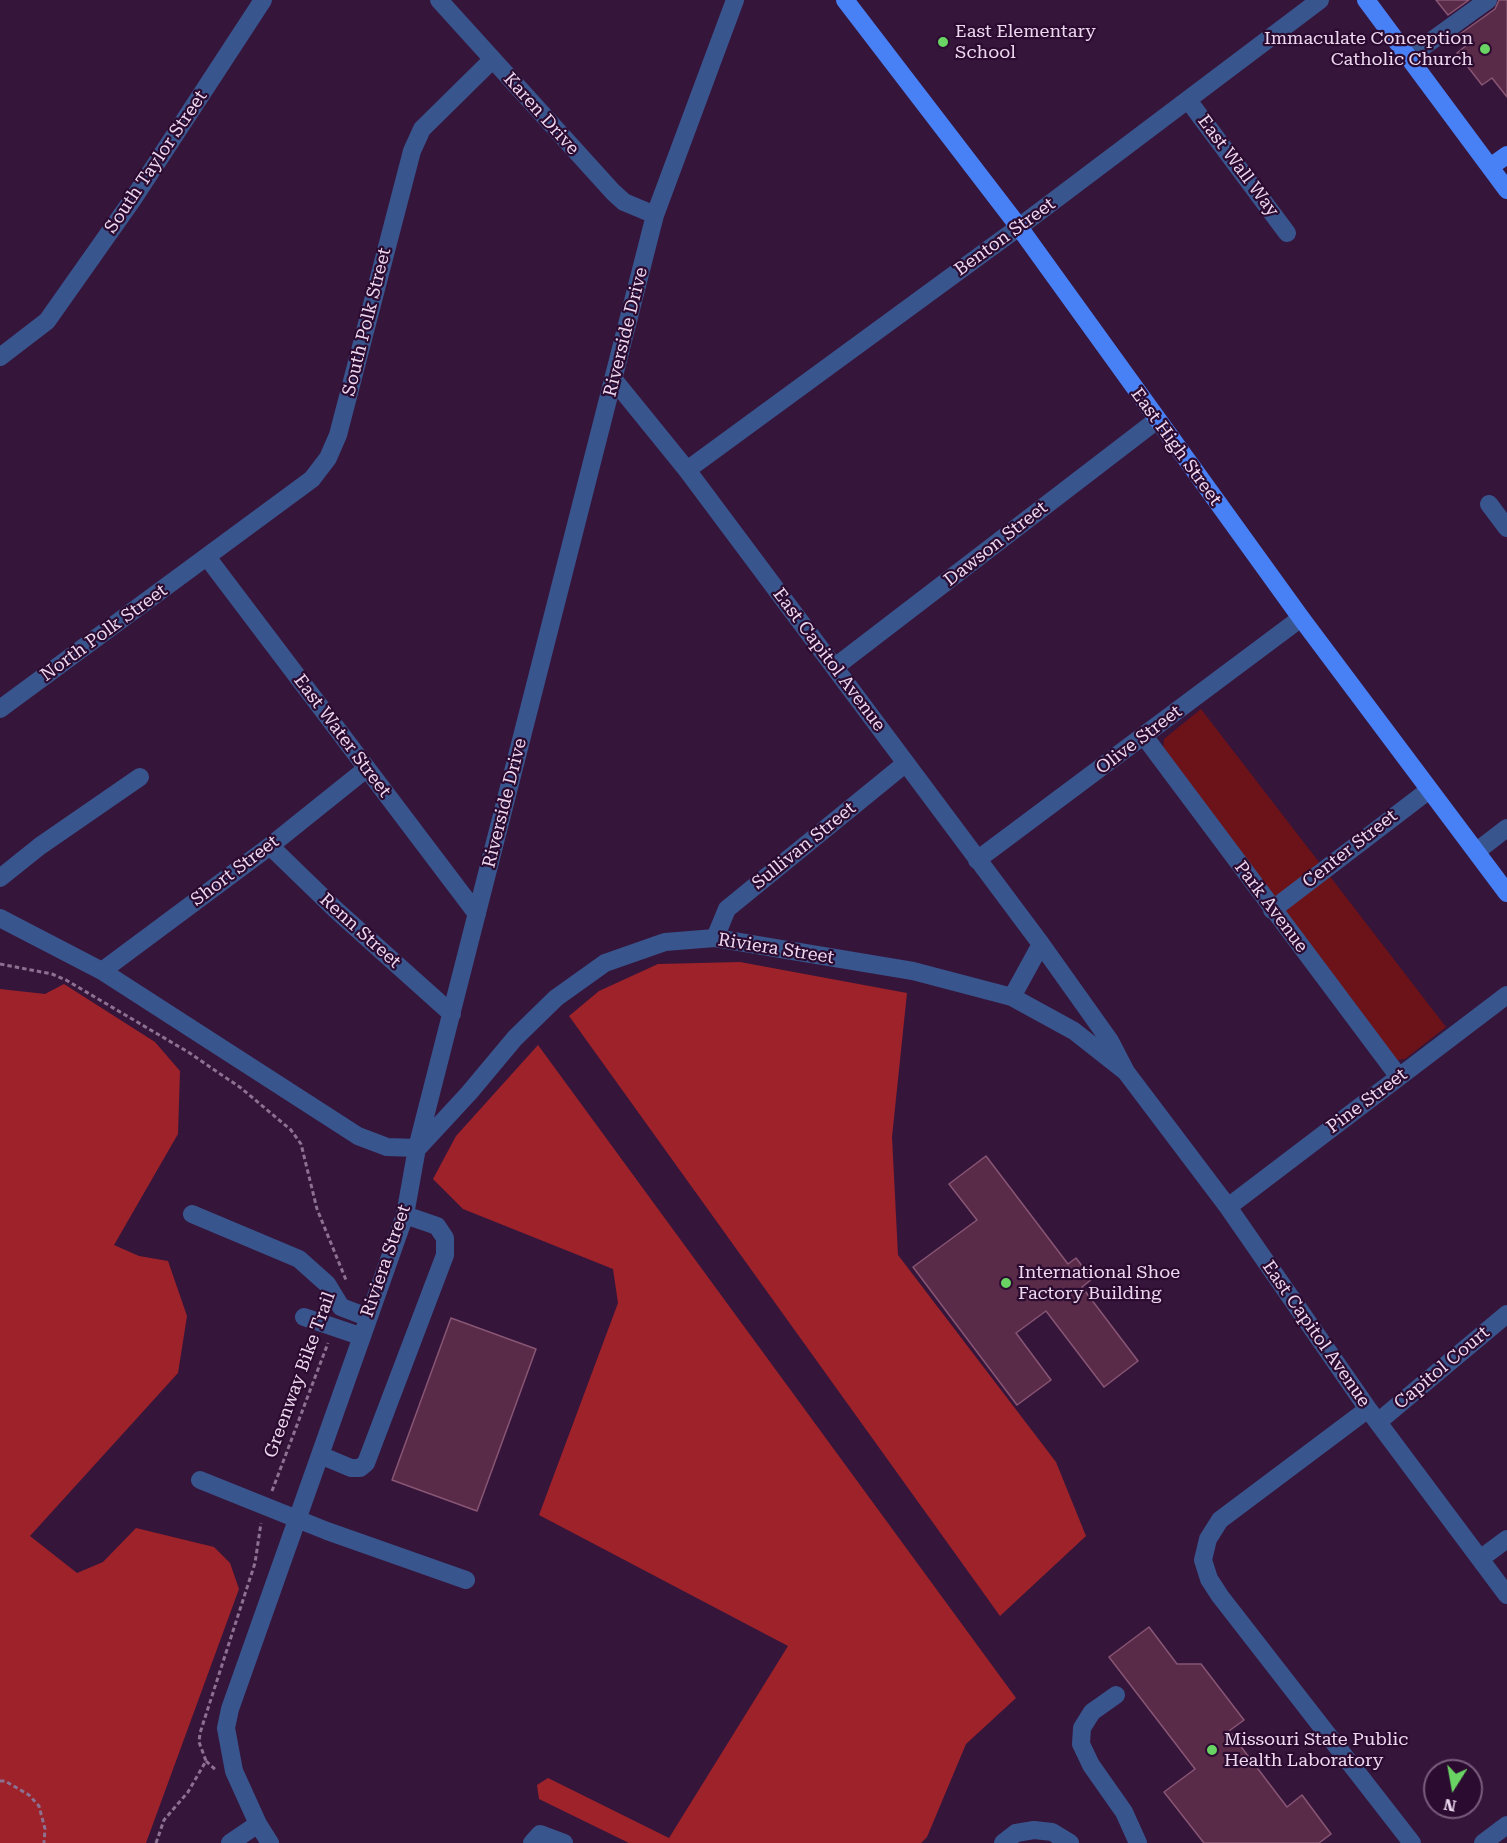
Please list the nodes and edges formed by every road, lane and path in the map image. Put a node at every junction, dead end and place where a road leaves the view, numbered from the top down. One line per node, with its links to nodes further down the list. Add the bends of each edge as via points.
1 (263, 0): 17 (street, South Taylor Street, via 133,199 47,321)
2 (439, 0): 9 (street, Karen Drive)
3 (735, 0): 14 (street, Riverside Drive)
4 (845, 0): 15 (main road, East High Street)
5 (1320, 0): 10 (street, Benton Street)
6 (1366, 0): 8 (main road)
7 (1488, 0): 8 (street)
8 (1409, 57): 12 (main road)
9 (492, 60): 14 (street, Karen Drive, via 613,192 624,202); 23 (street, South Polk Street, via 428,122 412,151 338,435 328,458 312,479)
10 (1188, 100): 15 (street, Benton Street); 16 (street, East Wall Way)
11 (1507, 155): 12 (main road)
12 (1490, 167): 13 (main road)
13 (1507, 190)
14 (655, 215): 18 (street, Riverside Drive)
15 (1019, 227): 19 (main road, East High Street); 20 (street, Benton Street)
16 (1287, 233)
17 (0, 357)
18 (614, 380): 20 (street, East Capitol Avenue); 39 (street, Riverside Drive)
19 (1157, 420): 24 (main road, East High Street); 25 (street, Dawson Street)
20 (687, 470): 25 (street, East Capitol Avenue)
21 (1489, 504): 22 (street)
22 (1507, 528)
23 (207, 557): 26 (street, North Polk Street); 29 (street, East Water Street)
24 (1301, 618): 27 (street, Olive Street); 31 (main road, East High Street)
25 (835, 667): 28 (street, East Capitol Avenue)
26 (0, 709)
27 (1144, 736): 35 (street, Olive Street); 38 (street, Park Avenue)
28 (906, 762): 35 (street, East Capitol Avenue); 41 (street, Sullivan Street, via 727,909)
29 (366, 769): 33 (street, Short Street); 39 (street, East Water Street)
30 (140, 777): 36 (street, via 40,846)
31 (1429, 790): 34 (main road, East High Street); 38 (street, Center Street)
32 (1507, 828): 34 (street)
33 (270, 846): 44 (street, Short Street); 47 (street, Renn Street)
34 (1476, 851): 37 (main road, East High Street)
35 (977, 860): 42 (street, East Capitol Avenue)
36 (0, 879)
37 (1507, 893)
38 (1272, 909): 49 (street, Park Avenue)
39 (477, 914): 47 (street, Riverside Drive)
40 (0, 918): 44 (street)
41 (715, 938): 46 (street, Riviera Street, via 913,971); 50 (street, Riviera Street, via 665,942 604,963 556,998 515,1038)
42 (1041, 944): 46 (street); 48 (street, East Capitol Avenue, via 1110,1041)
43 (0, 964): 54 (path, Greenway Bike Trail, via 66,980 241,1088 297,1137 317,1209 345,1274)
44 (102, 971): 50 (street, via 358,1136 387,1147)
45 (1507, 995): 49 (street, Pine Street)
46 (1012, 997): 48 (street, East Capitol Avenue, via 1074,1031)
47 (452, 1014): 50 (street, Riverside Drive)
48 (1126, 1072): 51 (street, East Capitol Avenue)
49 (1398, 1077): 51 (street, Pine Street)
50 (417, 1148): 53 (street, Riviera Street)
51 (1228, 1207): 60 (street, East Capitol Avenue)
52 (192, 1214): 54 (street, via 299,1259 327,1284)
53 (405, 1215): 57 (street, Riviera Street); 61 (street, via 437,1226 445,1238 445,1255 366,1463 351,1468)
54 (341, 1307): 57 (street)
55 (1507, 1314): 60 (street, Capitol Court)
56 (304, 1317): 58 (street)
57 (367, 1317): 59 (street, Riviera Street)
58 (334, 1327): 59 (street); 63 (path, Greenway Bike Trail)
59 (360, 1336): 61 (street, Riviera Street)
60 (1373, 1415): 66 (street, East Capitol Avenue); 82 (street, Capitol Court, via 1220,1520 1208,1539 1203,1560 1220,1596)
61 (320, 1455): 64 (street, Riviera Street)
62 (200, 1480): 63 (street)
63 (266, 1507): 64 (street); 74 (path, Greenway Bike Trail, via 255,1563 200,1733 206,1761 188,1792 164,1820)
64 (296, 1519): 67 (street); 71 (street, Riviera Street, via 236,1687 226,1728 234,1771)
65 (1507, 1539): 66 (street)
66 (1480, 1559): 68 (street, East Capitol Avenue)
67 (466, 1580)
68 (1507, 1595)
69 (1116, 1695): 81 (street, via 1092,1713 1082,1728 1081,1744 1091,1766 1124,1812)
70 (0, 1781): 73 (path, via 29,1795 39,1806)
71 (258, 1824): 75 (street); 76 (street, Riviera Street)
72 (1507, 1825): 83 (street)
73 (44, 1843)
74 (156, 1843)
75 (230, 1843)
76 (270, 1843)
77 (532, 1843): 78 (street, via 540,1834)
78 (564, 1843)
79 (1003, 1843): 80 (street, via 1016,1833 1034,1830 1052,1832)
80 (1070, 1843)
81 (1138, 1843)
82 (1412, 1843)
83 (1483, 1843)

